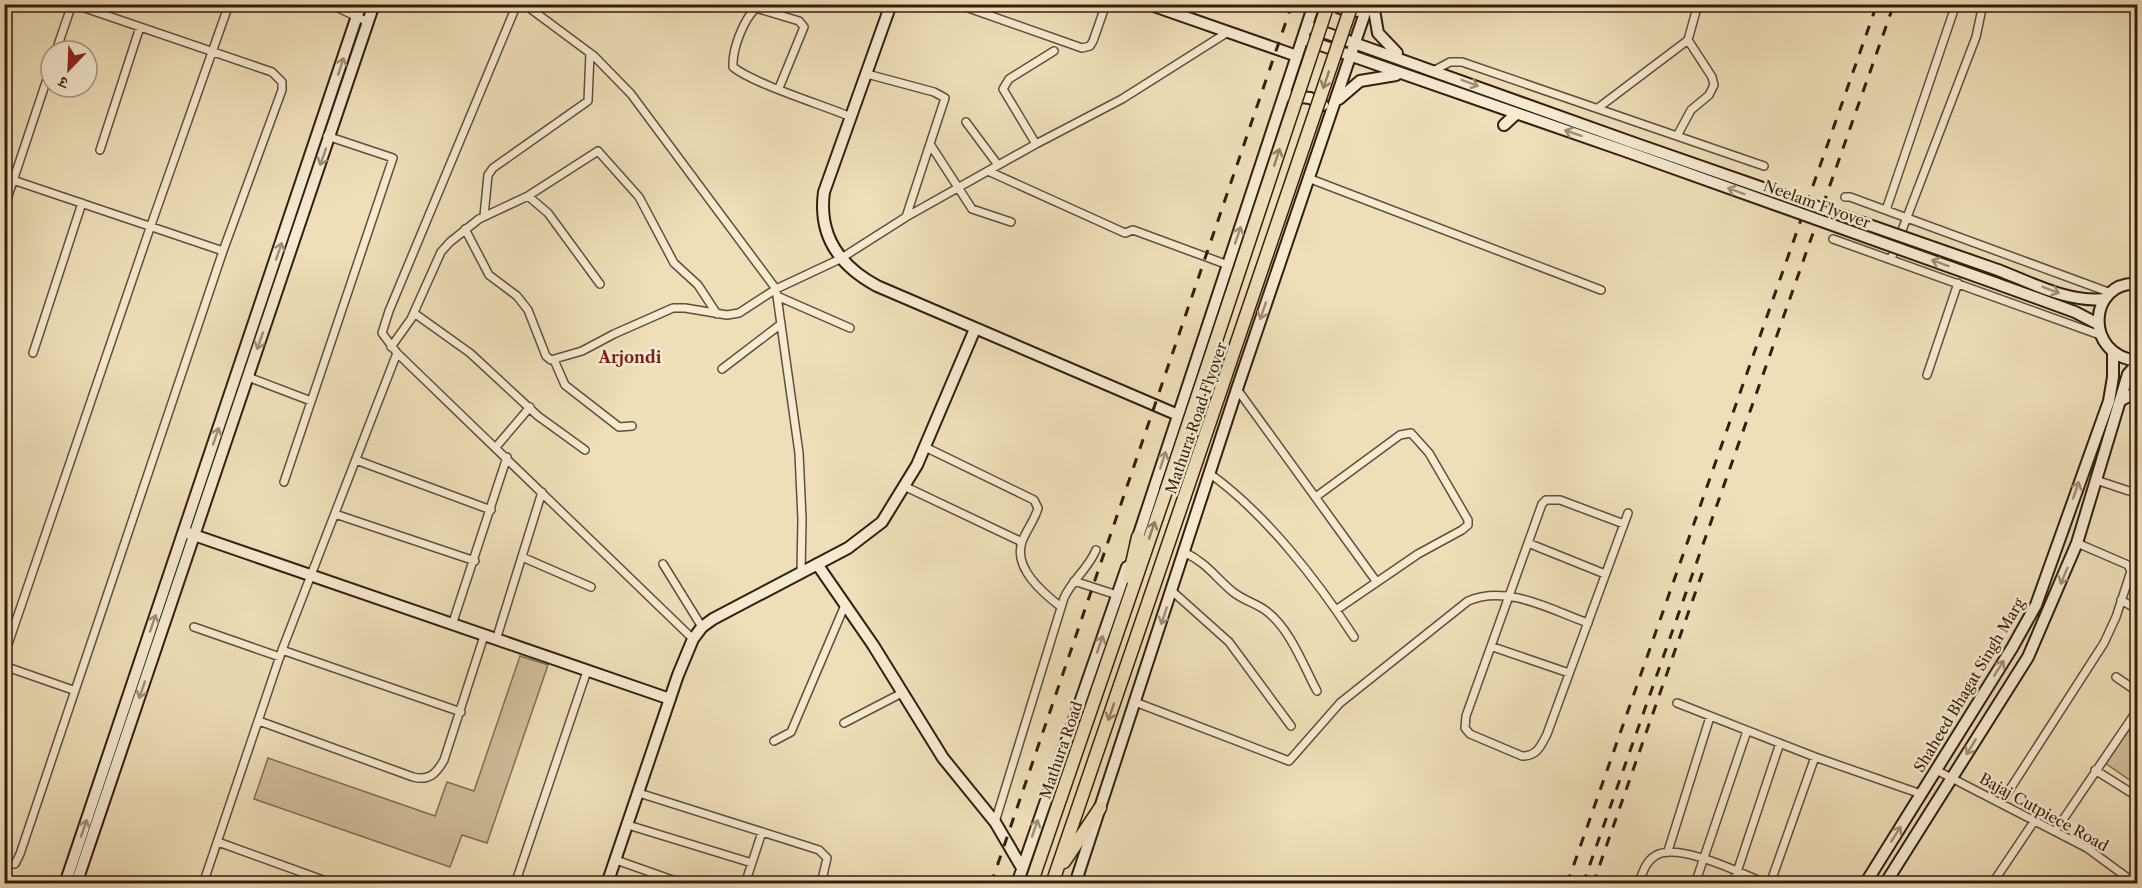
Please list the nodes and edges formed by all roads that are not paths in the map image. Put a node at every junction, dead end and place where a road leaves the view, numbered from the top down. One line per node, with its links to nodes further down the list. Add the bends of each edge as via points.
1 (73, 4): 23 (street); 25 (street)
2 (229, 4): 29 (street)
3 (330, 4): 20 (street)
4 (517, 4): 88 (street, via 386,319 382,333)
5 (524, 4): 31 (street)
6 (891, 4): 36 (street)
7 (957, 4): 8 (street, via 1082,48 1093,41)
8 (1106, 4)
9 (1148, 4): 24 (street)
10 (1314, 4): 22 (street)
11 (1328, 4): 147 (highway, Mathura Road Flyover, one-way to 11, bridge)
12 (1333, 4): 18 (street, via 1358,11)
13 (1352, 4): 200 (highway, Mathura Road Flyover, one-way to 200, bridge)
14 (1698, 4): 27 (street)
15 (1956, 4): 64 (street)
16 (1983, 4): 67 (street, via 1976,37)
17 (360, 5): 19 (street); 20 (street)
18 (1369, 5): 28 (street); 34 (street, via 1378,33)
19 (373, 8): 21 (street)
20 (357, 17): 21 (street); 47 (street, one-way to 20)
21 (368, 22): 47 (street)
22 (1307, 26): 26 (street); 28 (street)
23 (140, 27): 29 (street); 52 (street)
24 (1228, 32): 32 (street); 50 (street, via 1122,99)
25 (60, 39)
26 (1303, 39): 32 (street); 33 (street)
27 (1688, 40): 41 (street); 48 (street, via 1714,85 1691,110)
28 (1356, 42): 33 (street); 34 (street)
29 (211, 51): 69 (street); 72 (street, via 272,72 282,82 279,100)
30 (1054, 51): 50 (street, via 1010,79 1003,89)
31 (590, 53): 65 (street, via 588,101 493,168 488,175); 80 (street, via 631,94)
32 (1297, 56): 40 (street)
33 (1351, 57): 37 (street); 42 (street)
34 (1407, 60): 35 (street)
35 (1435, 70): 41 (street, via 1450,62 1462,62); 51 (street, one-way to 51)
36 (867, 74): 44 (street); 49 (street, via 945,98)
37 (1403, 75): 42 (street, via 1360,81 1344,92); 43 (street)
38 (780, 88): 38 (street, via 733,67 732,57 756,8 799,21 804,27); 44 (street)
39 (41, 99): 58 (street)
40 (1282, 101): 42 (street, via 1290,96 1310,98); 75 (street, one-way to 40)
41 (1598, 108): 48 (street)
42 (1331, 112): 57 (street)
43 (1516, 114): 46 (street); 51 (street, one-way to 43)
44 (851, 117): 73 (street, via 822,208)
45 (966, 122): 53 (street)
46 (1504, 125)
47 (324, 135): 95 (street, one-way to 95); 98 (street, via 393,159); 108 (street, one-way to 47)
48 (1677, 136): 54 (street)
49 (930, 144): 59 (street); 66 (street)
50 (1036, 144): 53 (street)
51 (1630, 147): 81 (street, Neelam Flyover, one-way to 81, bridge, via 2068,297 2088,301); 87 (street, Neelam Flyover, one-way to 51, bridge, via 2075,312)
52 (100, 150)
53 (998, 165): 55 (street)
54 (1764, 166)
55 (988, 171): 59 (street); 75 (street, via 1125,233 1133,230)
56 (4, 177): 58 (street)
57 (1308, 178): 79 (street); 96 (street, one-way to 96)
58 (14, 180): 62 (street); 63 (street)
59 (959, 189): 66 (street); 68 (street, via 972,209)
60 (528, 196): 65 (street); 78 (street, via 548,213); 83 (street, via 598,151 639,197 674,263 698,285)
61 (1845, 197): 64 (street)
62 (82, 203): 69 (street); 89 (street)
63 (4, 208)
64 (1886, 210): 67 (street)
65 (484, 216): 70 (street)
66 (906, 217): 73 (street)
67 (1907, 219): 74 (street); 81 (street, via 1984,244)
68 (1011, 222)
69 (150, 228): 72 (street); 157 (street)
70 (465, 229): 82 (street, via 441,252); 91 (street, via 489,275 517,296 528,310 546,356)
71 (1833, 239): 74 (street)
72 (224, 251): 162 (street)
73 (840, 259): 80 (street); 86 (street, via 858,276 877,286)
74 (1891, 260): 77 (street)
75 (1228, 265): 101 (street)
76 (2135, 282): 81 (street)
77 (1958, 283): 87 (street); 94 (street)
78 (600, 284)
79 (1600, 290)
80 (776, 292): 83 (street, via 735,315); 84 (street); 85 (street)
81 (2108, 296): 87 (street)
82 (414, 313): 88 (street); 100 (street, via 470,353)
83 (717, 314): 91 (street, via 673,308)
84 (781, 324): 93 (street); 132 (street, via 799,462)
85 (850, 328)
86 (975, 329): 101 (street); 104 (street)
87 (2099, 330): 90 (street)
88 (394, 350): 103 (street); 107 (street)
89 (33, 353)
90 (2113, 354): 92 (street); 179 (street, Shaheed Bhagat Singh Marg, one-way to 90, via 2036,604 2109,401)
91 (554, 360): 102 (street, via 565,385 620,427)
92 (2138, 362): 99 (street, Shaheed Bhagat Singh Marg, via 2128,375)
93 (722, 369)
94 (1927, 375)
95 (248, 377): 98 (street); 108 (street)
96 (1237, 389): 109 (street); 115 (street)
97 (2138, 391): 99 (street)
98 (311, 401): 111 (street)
99 (2120, 401): 110 (street, Shaheed Bhagat Singh Marg)
100 (530, 407): 103 (street); 105 (street)
101 (1178, 415): 121 (street, one-way to 101)
102 (632, 426)
103 (496, 447): 106 (street)
104 (925, 447): 112 (street); 122 (street, via 1034,500 1038,508)
105 (585, 450)
106 (507, 457): 113 (street); 116 (street)
107 (356, 460): 116 (street); 118 (street)
108 (211, 466): 120 (street)
109 (1209, 473): 126 (street); 144 (street, via 1257,514)
110 (2096, 480): 114 (street); 124 (street, Shaheed Bhagat Singh Marg)
111 (284, 482)
112 (906, 487): 122 (street); 130 (street, via 882,522 860,540)
113 (542, 492): 127 (street); 153 (street)
114 (2138, 494)
115 (1317, 496): 136 (street); 136 (street, via 1406,432 1415,435 1429,453 1462,507 1468,525)
116 (491, 510): 128 (street)
117 (1628, 513): 119 (street)
118 (334, 514): 128 (street); 134 (street)
119 (1624, 525): 123 (street, via 1552,498 1542,504); 133 (street)
120 (189, 533): 134 (street); 201 (street)
121 (1138, 537): 139 (street); 147 (highway)
122 (1022, 542): 143 (street, via 1019,552 1024,565 1041,591)
123 (1528, 543): 133 (street); 140 (street)
124 (2077, 543): 131 (street); 181 (street, Shaheed Bhagat Singh Marg, one-way to 181, via 2028,657)
125 (1096, 550): 135 (street, via 1087,568)
126 (1184, 552): 138 (street); 163 (street, via 1208,565 1239,597 1277,621)
127 (522, 557): 137 (street); 154 (street)
128 (475, 561): 148 (street)
129 (663, 564): 150 (street)
130 (817, 564): 132 (street); 142 (street)
131 (2134, 569): 141 (street)
132 (801, 572): 150 (street)
133 (1605, 574): 146 (street)
134 (312, 577): 148 (street); 156 (street)
135 (1074, 581): 139 (street); 143 (street)
136 (1376, 581): 144 (street)
137 (591, 586)
138 (1172, 591): 167 (street, one-way to 167); 174 (street, via 1229,642)
139 (1117, 595): 198 (street, one-way to 139)
140 (1508, 595): 146 (street); 155 (street); 167 (street, via 1482,595 1468,601 1340,703 1289,761)
141 (2121, 600): 145 (street); 185 (street, via 2094,661)
142 (845, 605): 165 (street); 176 (street, via 791,732)
143 (1061, 607): 188 (street)
144 (1336, 610): 152 (street)
145 (2138, 610)
146 (1588, 623): 160 (street)
147 (1119, 625): 212 (highway, Mathura Road)
148 (452, 626): 151 (street)
149 (194, 627): 156 (street)
150 (702, 627): 153 (street)
151 (484, 636): 154 (street); 170 (street)
152 (1354, 637)
153 (693, 639): 166 (street)
154 (496, 640): 159 (street)
155 (1492, 646): 160 (street); 160 (street, via 1465,728 1480,740 1522,756 1531,756 1543,743)
156 (281, 653): 170 (street); 172 (street)
157 (4, 656)
158 (4, 666): 162 (street)
159 (587, 671): 166 (street); 206 (street)
160 (1569, 673)
161 (2116, 677): 164 (street)
162 (73, 690): 197 (street, via 20,854 15,864)
163 (1317, 691)
164 (2138, 692)
165 (902, 693): 173 (street); 188 (street, via 956,776)
166 (670, 699): 182 (street)
167 (1135, 702): 186 (street)
168 (1677, 703): 171 (street)
169 (2138, 709): 180 (street)
170 (460, 712): 172 (street, via 438,771 422,779)
171 (1710, 717): 175 (street); 193 (street)
172 (259, 721): 192 (street)
173 (844, 723)
174 (1292, 726)
175 (1747, 731): 177 (street); 195 (street)
176 (774, 741)
177 (1780, 743): 178 (street); 199 (street)
178 (1815, 757): 183 (street); 217 (street)
179 (1936, 770): 181 (street, Bajaj Cutpiece Road); 183 (street, Shaheed Bhagat Singh Marg)
180 (2095, 770): 184 (street); 190 (street)
181 (1952, 777): 185 (street, Bajaj Cutpiece Road); 219 (street, Shaheed Bhagat Singh Marg)
182 (639, 793): 189 (street); 191 (street)
183 (1921, 794): 218 (street, Shaheed Bhagat Singh Marg, one-way to 183)
184 (2138, 797)
185 (2001, 803): 187 (street, Bajaj Cutpiece Road)
186 (1100, 808): 200 (highway); 213 (street)
187 (2035, 820): 190 (street, Bajaj Cutpiece Road); 202 (street)
188 (995, 822): 198 (street)
189 (628, 825): 194 (street); 196 (street)
190 (2056, 830): 220 (street, Bajaj Cutpiece Road)
191 (762, 832): 196 (street); 210 (street, via 825,854 827,864)
192 (218, 842): 204 (street); 205 (street)
193 (1668, 851): 195 (street); 214 (street, via 1647,862)
194 (616, 860): 203 (street); 207 (street)
195 (1703, 860): 199 (street); 215 (street)
196 (752, 863): 209 (street)
197 (4, 864)
198 (1022, 868): 211 (street)
199 (1737, 872): 216 (street); 217 (street)
200 (1054, 878)
201 (67, 882)
202 (1996, 882)
203 (683, 883): 208 (street)
204 (203, 884)
205 (334, 884)
206 (515, 884)
207 (608, 884)
208 (702, 884)
209 (745, 884)
210 (821, 884)
211 (1017, 884)
212 (1031, 884)
213 (1075, 884)
214 (1638, 884)
215 (1695, 884)
216 (1733, 884)
217 (1769, 884)
218 (1865, 884)
219 (1885, 884)
220 (2136, 884)

